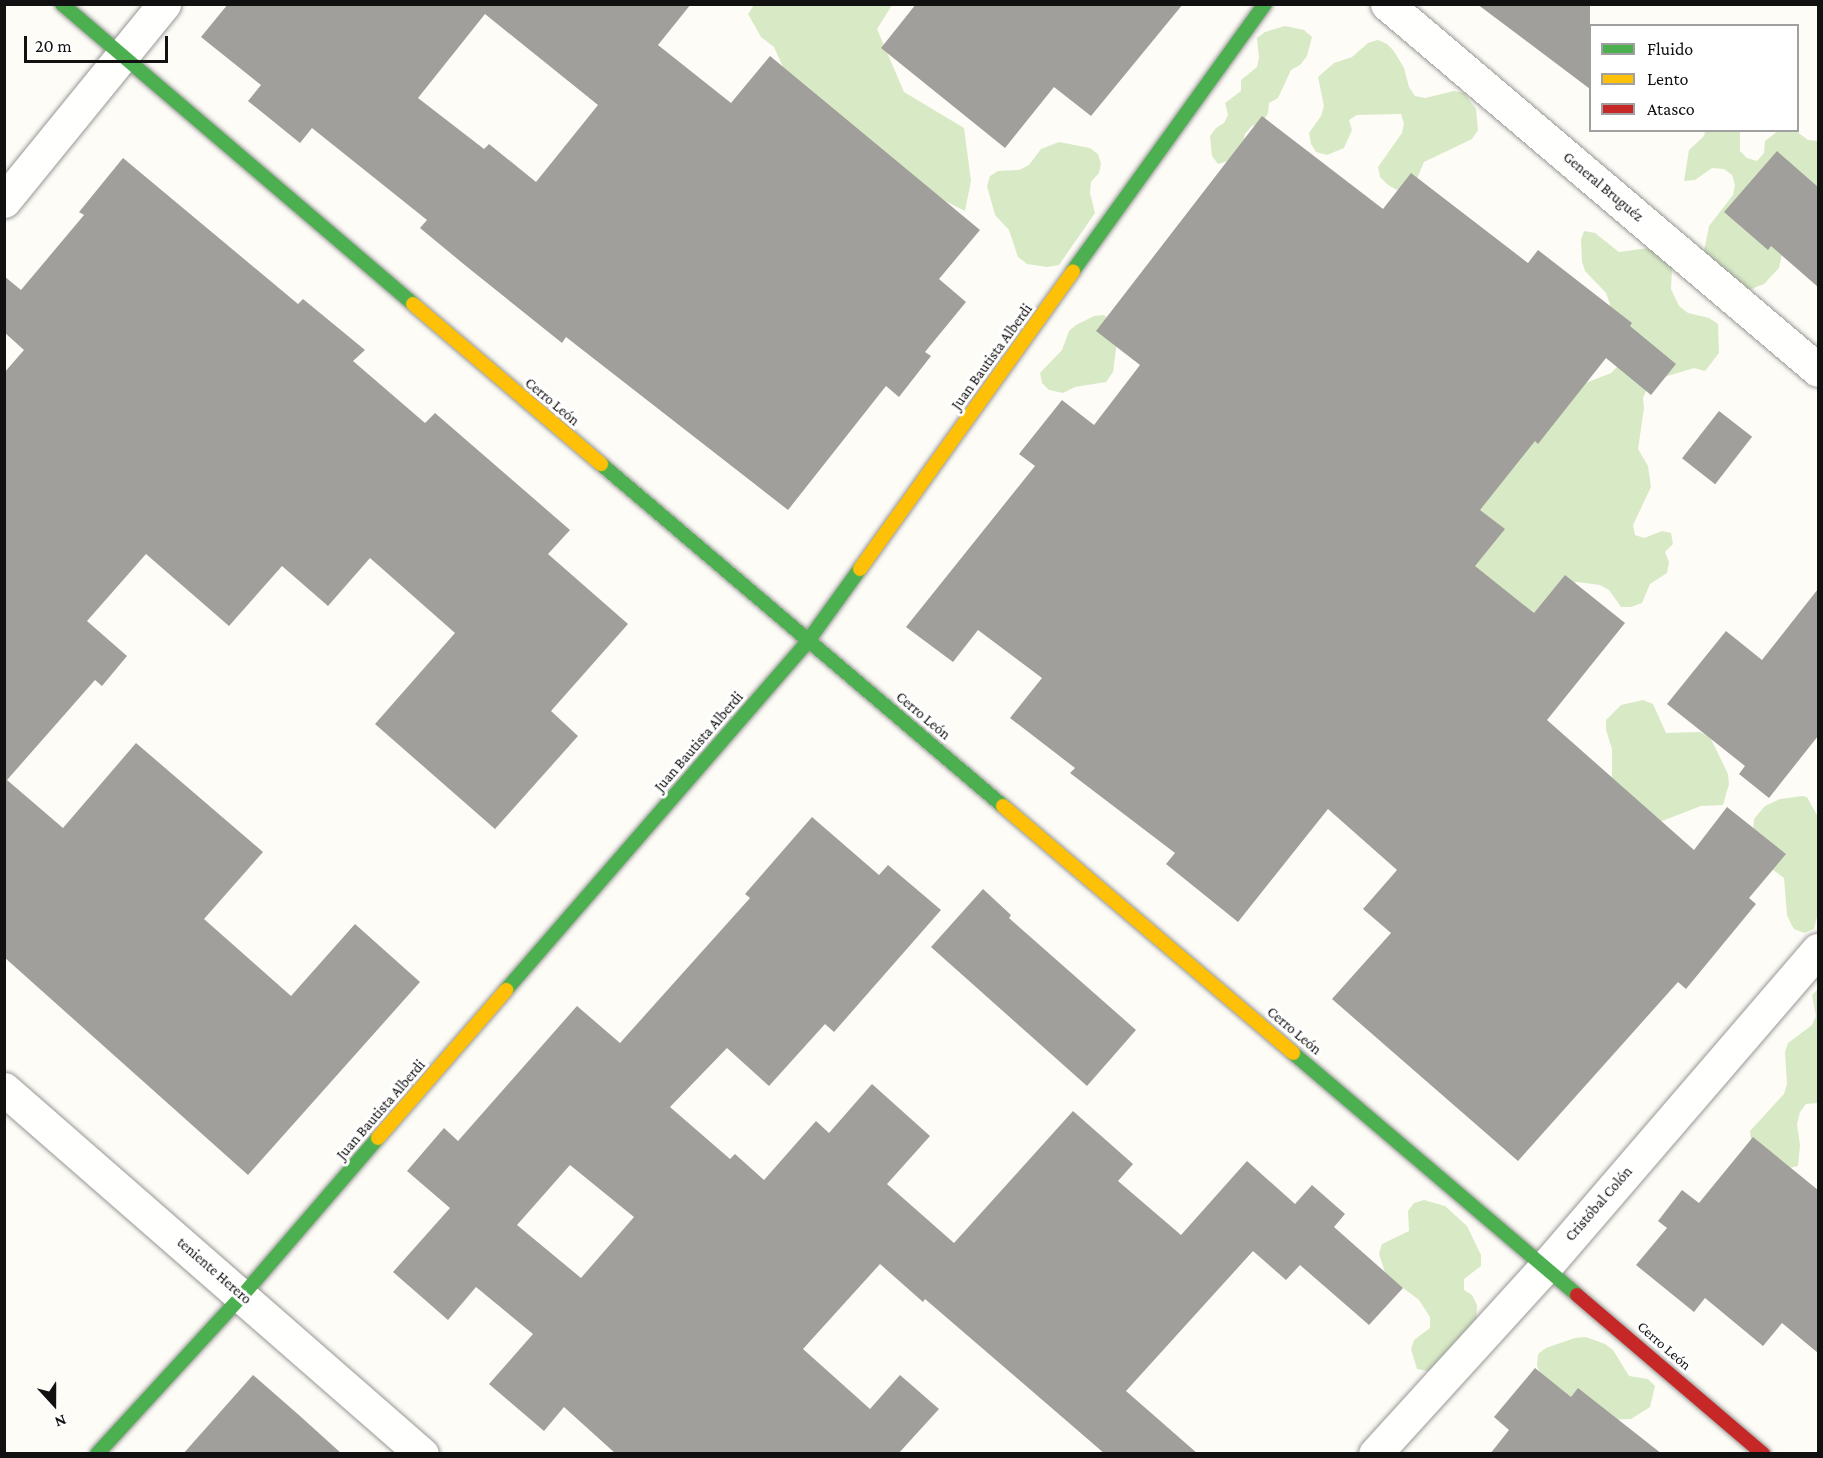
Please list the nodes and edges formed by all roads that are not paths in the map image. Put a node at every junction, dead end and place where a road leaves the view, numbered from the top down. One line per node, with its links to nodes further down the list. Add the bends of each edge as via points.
1 (62, 4): 5 (street, Cerro León)
2 (164, 4): 5 (street)
3 (1265, 4): 8 (street, Juan Bautista Alberdi)
4 (1387, 4): 7 (street, General Bruguéz)
5 (122, 58): 6 (street); 8 (street, Cerro León)
6 (4, 201)
7 (1818, 370)
8 (808, 641): 11 (street, Cerro León); 12 (street, Juan Bautista Alberdi)
9 (1818, 950): 11 (street, Cristóbal Colón)
10 (4, 1089): 12 (street, teniente Herero)
11 (1546, 1266): 15 (street, Cristóbal Colón); 16 (street, Cerro León)
12 (242, 1296): 13 (street, Juan Bautista Alberdi); 14 (street, teniente Herero)
13 (97, 1454)
14 (422, 1454)
15 (1375, 1454)
16 (1763, 1454)

